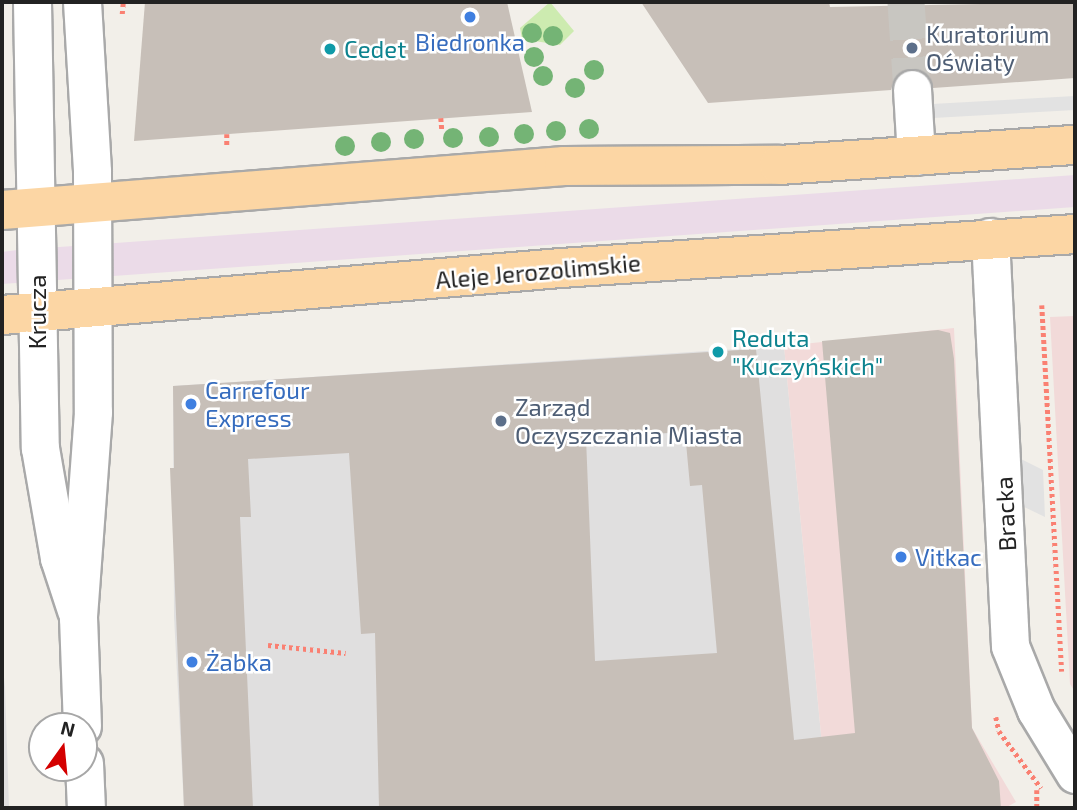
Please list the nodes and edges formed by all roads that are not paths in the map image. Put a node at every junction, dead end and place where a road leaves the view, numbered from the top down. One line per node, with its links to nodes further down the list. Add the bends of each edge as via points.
1 (32, 2): 7 (street, Krucza)
2 (82, 2): 6 (street, Krucza)
3 (912, 89): 5 (street)
4 (1075, 145): 5 (main road)
5 (916, 156): 6 (main road, via 779,165 564,166)
6 (92, 203): 7 (main road); 10 (street, Krucza)
7 (20, 209): 11 (street, Krucza)
8 (1075, 234): 9 (main road, Aleje Jerozolimskie)
9 (990, 237): 10 (main road, Aleje Jerozolimskie); 14 (street, Bracka, via 1010,646 1036,710)
10 (92, 308): 11 (main road, Aleje Jerozolimskie); 12 (street, Krucza, via 92,446)
11 (19, 314): 12 (street, Krucza, via 59,558)
12 (78, 617): 13 (street, Krucza)
13 (81, 712)
14 (1075, 774)
15 (85, 782): 16 (street)
16 (86, 808)

